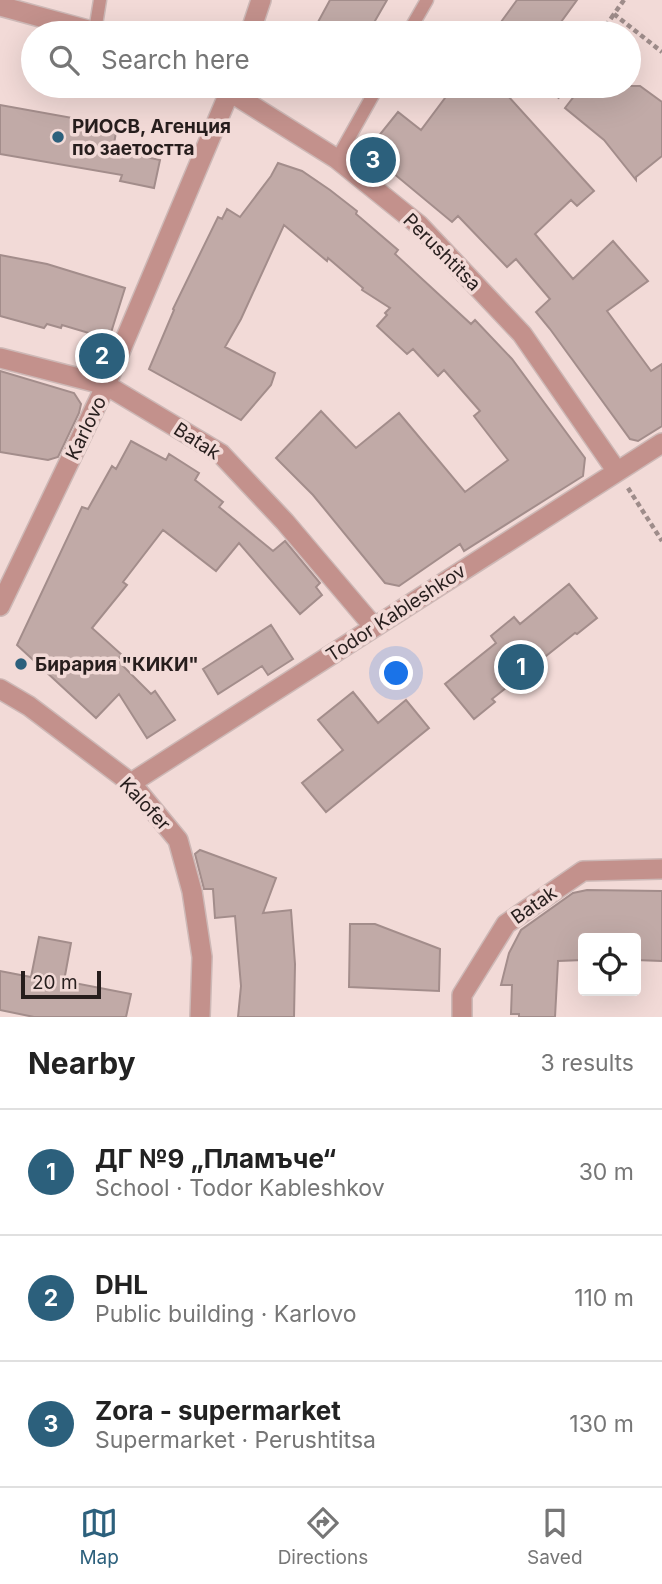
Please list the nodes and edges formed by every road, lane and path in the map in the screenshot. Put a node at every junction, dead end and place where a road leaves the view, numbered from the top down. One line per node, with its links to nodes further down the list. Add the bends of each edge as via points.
1 (100, 0): 8 (lane)
2 (261, 0): 9 (street)
3 (427, 0): 10 (lane)
4 (624, 0): 6 (path)
5 (0, 6): 7 (street)
6 (614, 13): 11 (path); 12 (path)
7 (56, 21)
8 (98, 21)
9 (254, 21)
10 (415, 21)
11 (609, 21)
12 (624, 21)
13 (641, 35): 14 (path)
14 (662, 52)
15 (222, 98): 20 (street, Karlovo)
16 (242, 98): 18 (street, Perushtitsa)
17 (371, 98): 18 (lane)
18 (337, 159): 22 (street, Perushtitsa, via 419,225 522,334)
19 (0, 358): 20 (street, Batak)
20 (106, 385): 24 (street, Karlovo); 25 (street, Batak, via 221,454)
21 (662, 443): 22 (street, Todor Kableshkov)
22 (617, 470): 23 (path); 25 (street, Todor Kableshkov)
23 (662, 541)
24 (0, 606)
25 (374, 628): 27 (street, Todor Kableshkov)
26 (0, 689): 27 (street, Kalofer)
27 (131, 783): 29 (street, Kalofer, via 178,840 202,957)
28 (662, 869): 30 (street, Batak, via 583,871 506,924 462,995)
29 (200, 1017)
30 (462, 1017)

